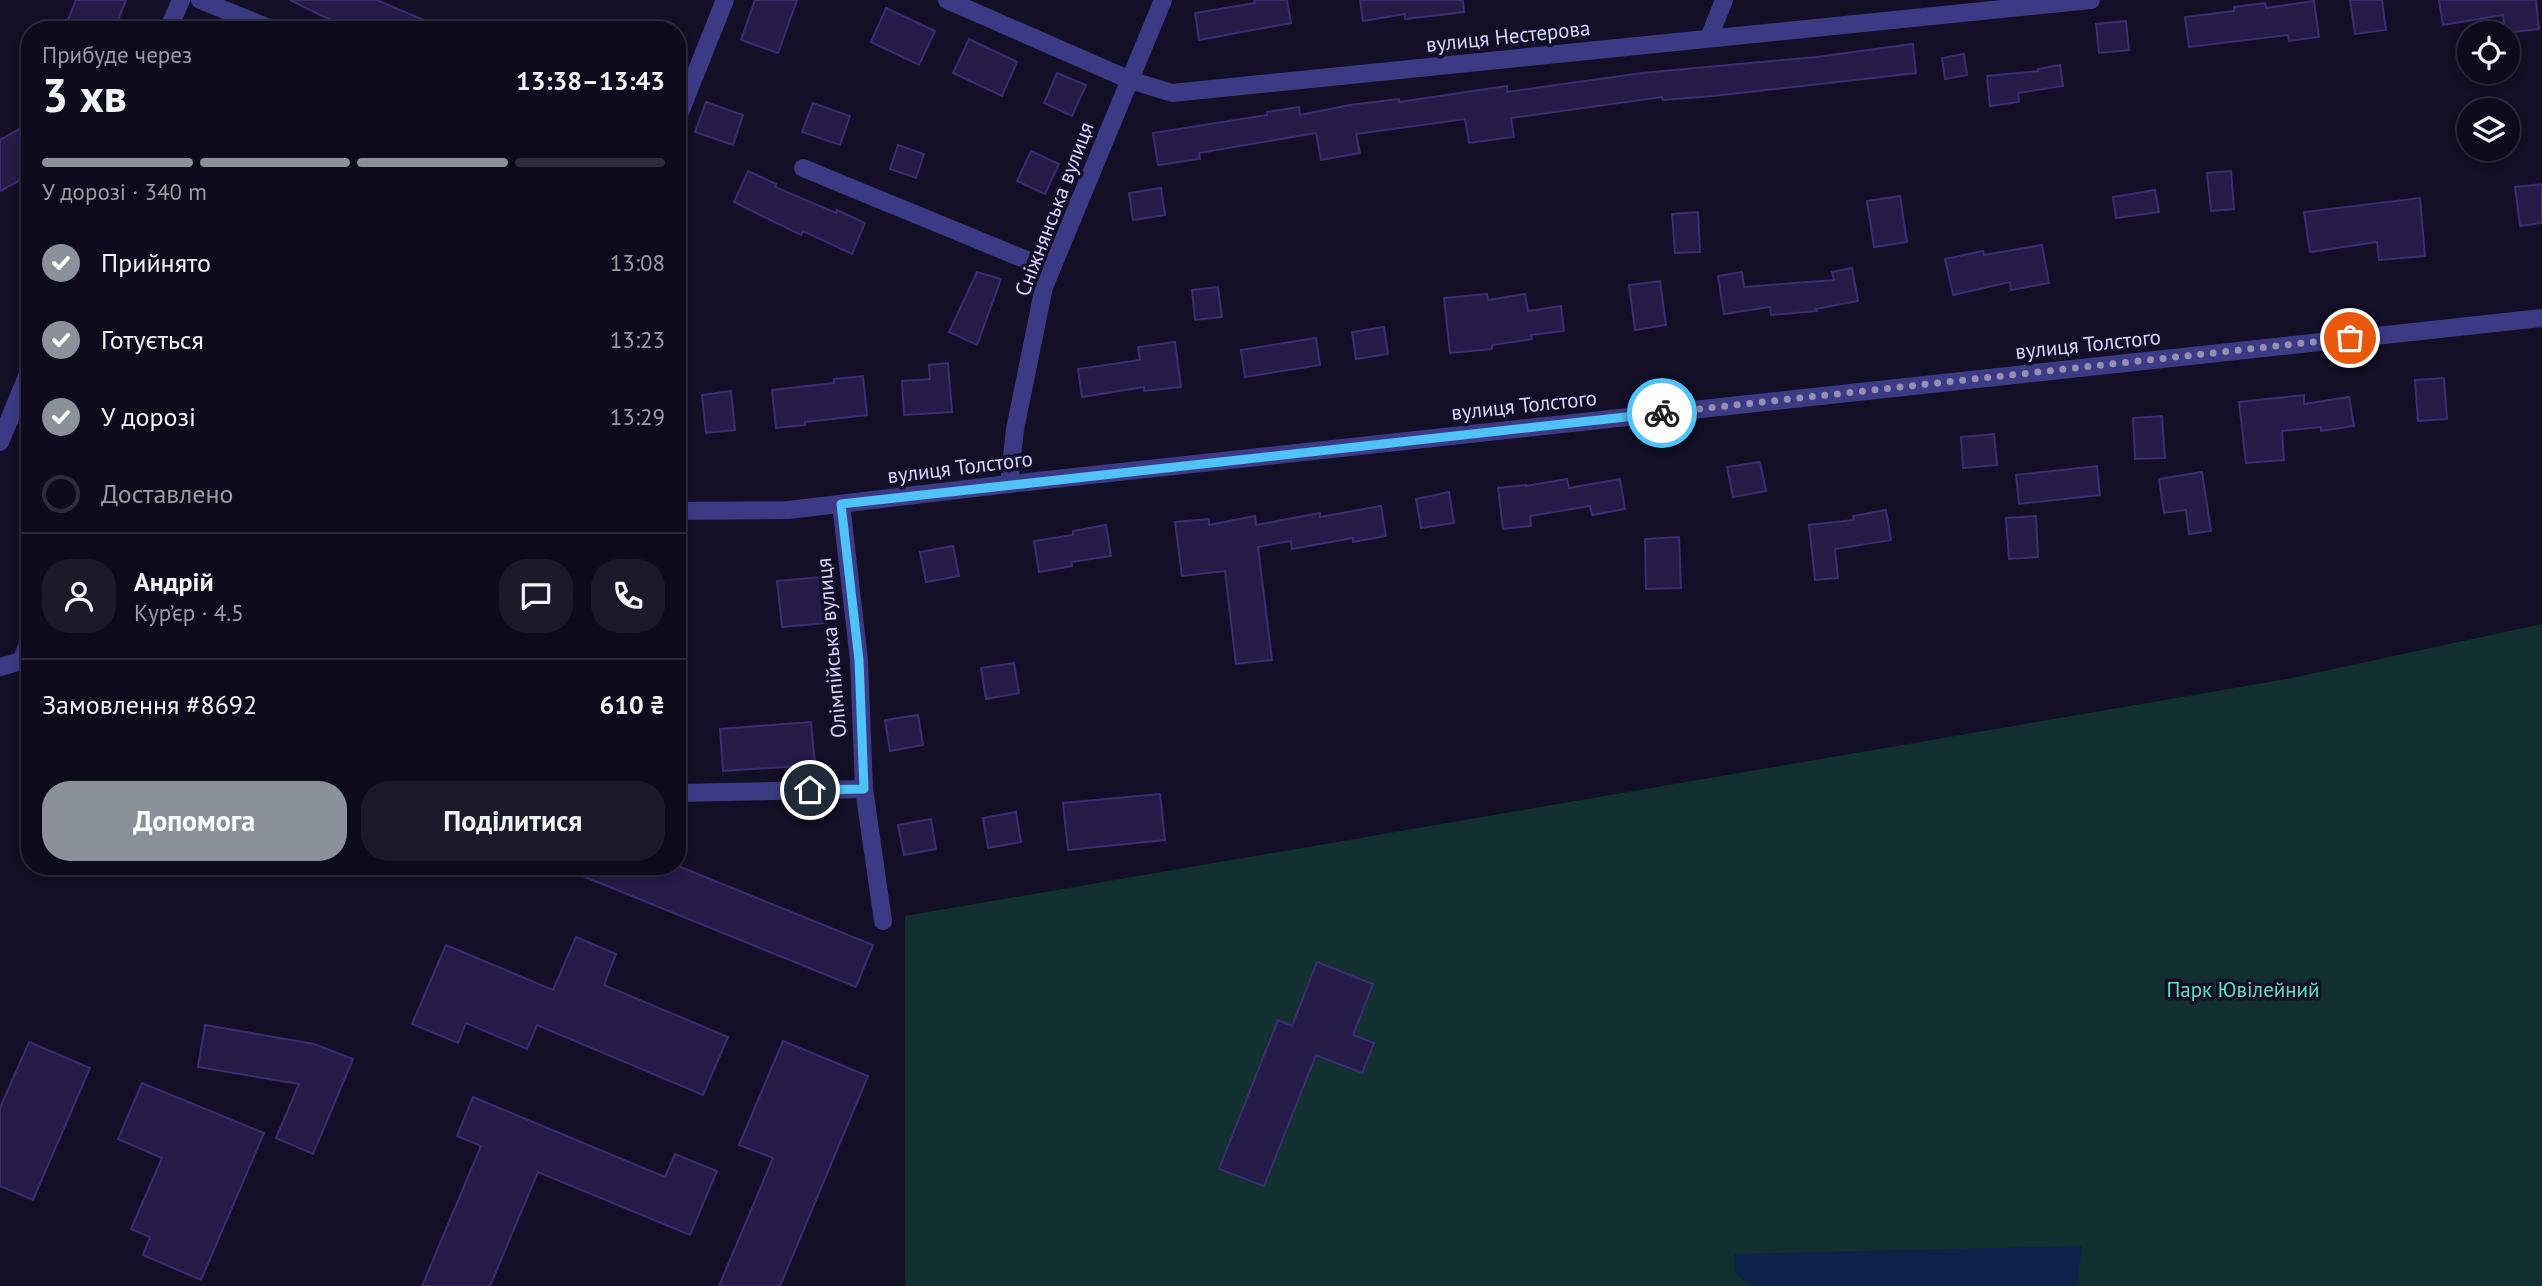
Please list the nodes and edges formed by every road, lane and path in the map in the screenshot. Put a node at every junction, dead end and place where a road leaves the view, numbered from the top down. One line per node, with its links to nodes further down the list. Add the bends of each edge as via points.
1 (180, 0): 8 (street)
2 (200, 0): 9 (street)
3 (725, 0): 12 (street)
4 (947, 0): 11 (street, вулиця Нестерова)
5 (1163, 0): 11 (street, Сніжнянська вулиця)
6 (1724, 0): 10 (street)
7 (2091, 0): 10 (street, вулиця Нестерова)
8 (172, 21)
9 (252, 21)
10 (1709, 38): 11 (street, вулиця Нестерова, via 1172,93)
11 (1130, 80): 14 (street, Сніжнянська вулиця)
12 (686, 98)
13 (803, 167): 14 (street)
14 (1051, 270): 18 (street, Сніжнянська вулиця, via 1015,429)
15 (2542, 318): 18 (street, вулиця Толстого)
16 (21, 391): 17 (street)
17 (0, 442)
18 (1009, 484): 19 (street, вулиця Толстого)
19 (841, 504): 20 (street, вулиця Толстого, via 788,510); 23 (street, Олімпійська вулиця, via 859,660)
20 (686, 511)
21 (21, 664): 22 (street)
22 (0, 667)
23 (864, 789): 24 (street); 25 (street, Олімпійська вулиця)
24 (686, 793)
25 (883, 921)

